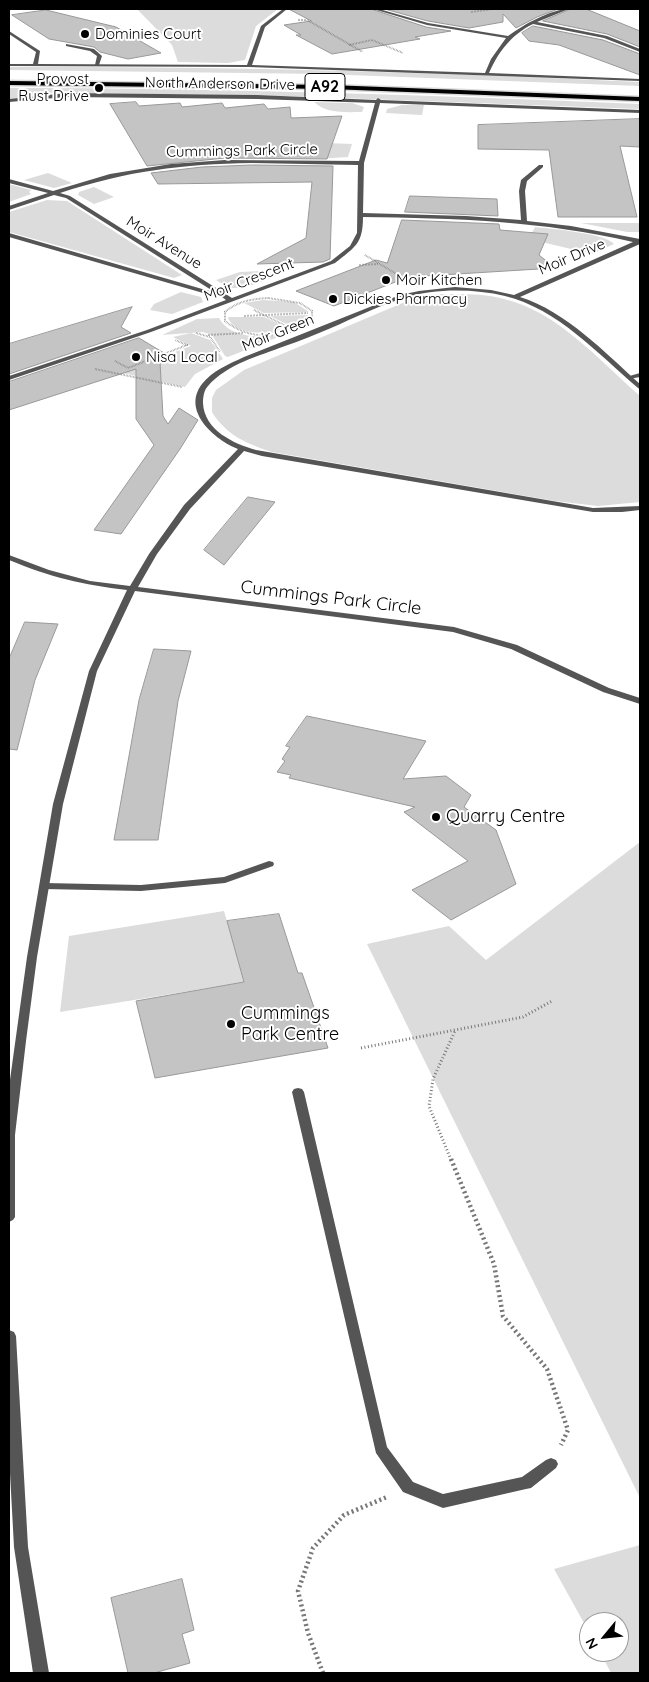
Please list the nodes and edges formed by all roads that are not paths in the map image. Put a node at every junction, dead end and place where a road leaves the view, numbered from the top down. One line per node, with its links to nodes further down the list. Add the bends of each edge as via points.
1 (285, 9): 14 (street, via 262,26)
2 (375, 9): 6 (street, via 427,24)
3 (567, 9): 4 (street)
4 (533, 23): 6 (street); 9 (street, via 594,34)
5 (9, 32): 12 (street, via 38,52)
6 (507, 37): 15 (street, via 494,54)
7 (640, 44): 9 (street)
8 (68, 45): 13 (street, via 92,50 100,56)
9 (628, 46): 10 (street)
10 (640, 51)
11 (9, 65): 12 (street, North Anderson Drive)
12 (35, 65): 13 (street, North Anderson Drive)
13 (97, 65): 14 (street, North Anderson Drive)
14 (249, 66): 15 (street, North Anderson Drive)
15 (487, 73): 19 (street, North Anderson Drive)
16 (9, 76): 17 (main road)
17 (43, 76)
18 (300, 79): 20 (main road, North Anderson Drive / A92)
19 (640, 80)
20 (391, 81)
21 (9, 83): 24 (main road, North Anderson Drive / A92, via 312,86)
22 (610, 90): 23 (main road)
23 (640, 91)
24 (640, 99)
25 (378, 100): 26 (street, North Anderson Drive, via 67,95); 27 (street, North Anderson Drive); 28 (street, Moir Crescent)
26 (9, 101)
27 (640, 111)
28 (361, 163): 31 (street, Cummings Park Circle, via 180,164 116,175); 33 (street, Moir Crescent)
29 (541, 166): 34 (street, via 524,180)
30 (9, 181): 31 (street, Moir Avenue)
31 (56, 193): 32 (street, Cummings Park Circle); 38 (street, Moir Avenue, via 68,197)
32 (9, 208)
33 (361, 215): 34 (street); 38 (street, Moir Crescent, via 360,233 352,247 333,262)
34 (524, 221): 36 (street)
35 (9, 235): 38 (street, Moir Avenue)
36 (640, 241): 37 (street, Moir Drive)
37 (514, 297): 40 (street, Moir Green, via 554,316); 43 (street, Moir Green, via 466,290 424,291 402,296 225,370 200,393 199,409 206,423 220,438)
38 (231, 300): 41 (street, Moir Crescent)
39 (640, 375): 40 (street)
40 (629, 377): 42 (street, Moir Green)
41 (9, 378)
42 (640, 387)
43 (242, 450): 44 (street, Moir Green, via 593,510); 46 (street, via 187,507)
44 (640, 508)
45 (9, 557): 46 (street, Cummings Park Circle, via 72,579)
46 (132, 588): 47 (street, Cummings Park Circle, via 454,630 514,647 606,690); 49 (street, via 93,671 58,804)
47 (640, 701)
48 (269, 864): 49 (street, via 224,880 141,888)
49 (44, 886): 51 (street, via 10,1126)
50 (298, 1092): 53 (street, via 381,1449 408,1487 443,1501 526,1483)
51 (9, 1218)
52 (9, 1336): 54 (street, via 21,1547)
53 (551, 1464)
54 (41, 1673)

